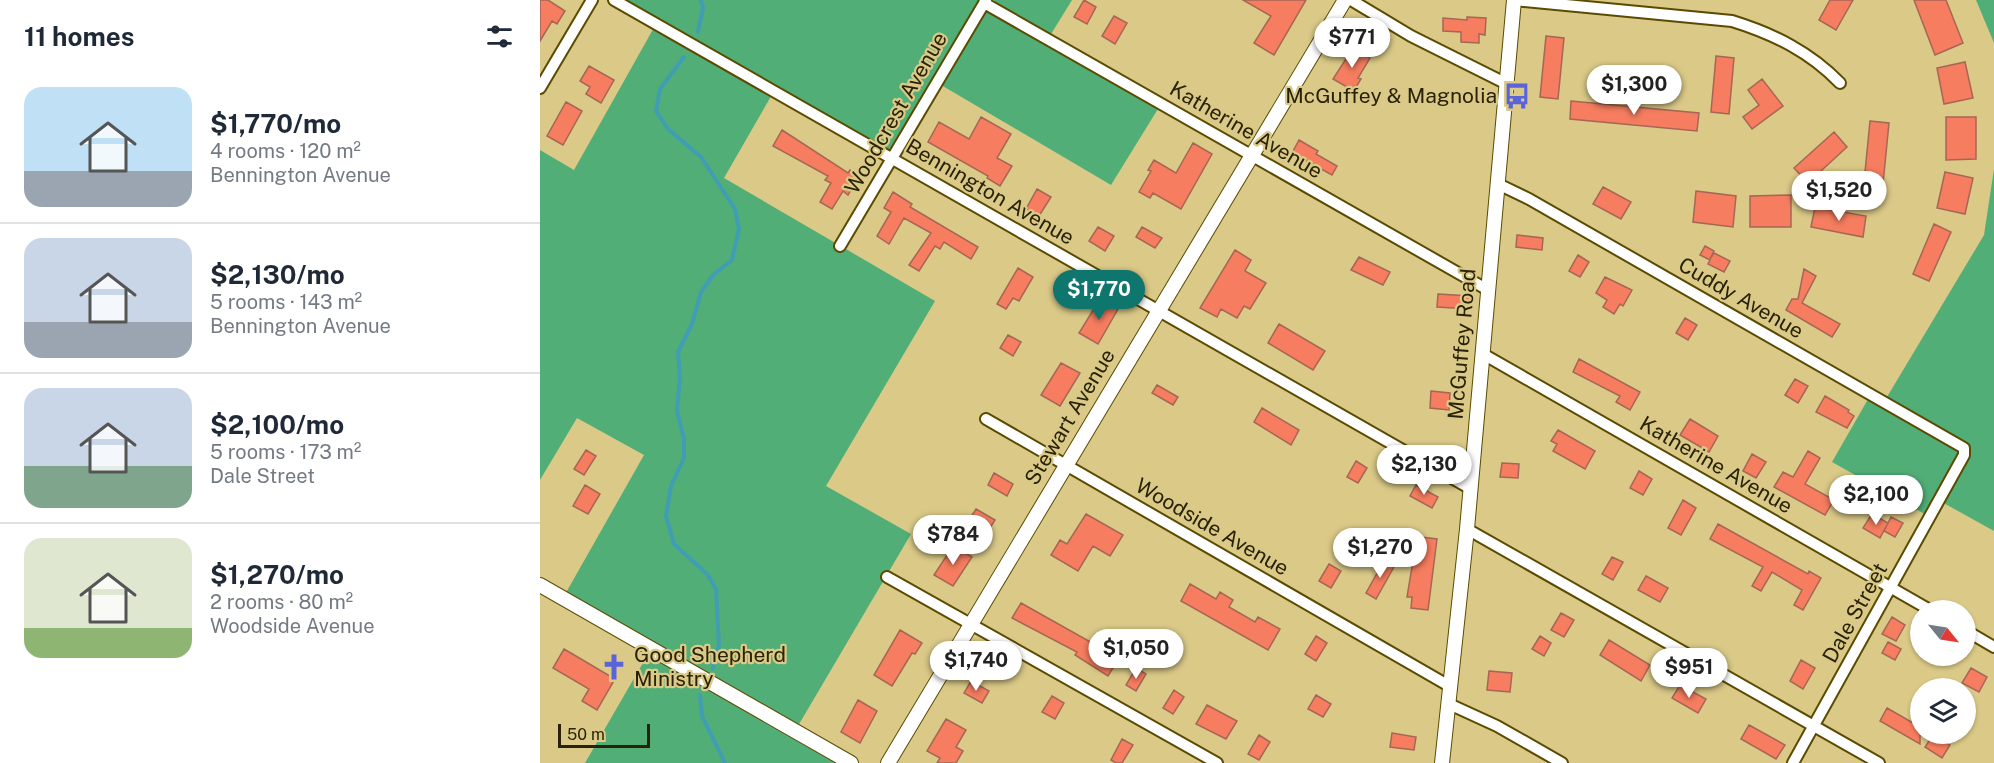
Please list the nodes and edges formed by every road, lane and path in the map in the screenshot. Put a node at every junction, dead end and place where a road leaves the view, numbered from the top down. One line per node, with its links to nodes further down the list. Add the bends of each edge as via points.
1 (592, 0): 9 (street)
2 (614, 0): 11 (street, Bennington Avenue)
3 (1345, 0): 10 (street, Stewart Avenue)
4 (1352, 0): 8 (street, via 1411,36)
5 (1514, 0): 7 (street, via 1732,21 1787,42); 8 (street, McGuffey Road)
6 (985, 2): 10 (street, Katherine Avenue); 11 (street, Woodcrest Avenue)
7 (1840, 83)
8 (1507, 84): 12 (street, McGuffey Road)
9 (540, 88)
10 (1252, 156): 14 (street, Katherine Avenue); 15 (street, Stewart Avenue)
11 (891, 158): 13 (street, Woodcrest Avenue); 15 (street, Bennington Avenue)
12 (1498, 184): 14 (street, McGuffey Road); 18 (street, Cuddy Avenue)
13 (840, 246)
14 (1488, 290): 16 (street, McGuffey Road)
15 (1159, 311): 19 (street, Stewart Avenue); 20 (street, Bennington Avenue)
16 (1483, 354): 20 (street, McGuffey Road); 24 (street, Katherine Avenue)
17 (986, 419): 19 (street, Woodside Avenue)
18 (1964, 448): 24 (street, Dale Street, via 1964,455)
19 (1065, 466): 26 (street, Stewart Avenue); 29 (street, Woodside Avenue)
20 (1471, 489): 21 (street, McGuffey Road)
21 (1467, 529): 29 (street, McGuffey Road); 31 (street)
22 (887, 577): 26 (street)
23 (541, 588): 32 (street)
24 (1892, 588): 25 (street, Katherine Avenue); 31 (street, Dale Street)
25 (1913, 600)
26 (972, 623): 33 (street, Stewart Avenue); 34 (street)
27 (1976, 636): 28 (street)
28 (1994, 647)
29 (1451, 687): 30 (street, McGuffey Road)
30 (1449, 704): 35 (street, McGuffey Road); 36 (street)
31 (1814, 726): 37 (street, Dale Street); 38 (street)
32 (851, 763)
33 (888, 763)
34 (1217, 763)
35 (1442, 763)
36 (1562, 763)
37 (1793, 763)
38 (1879, 763)

